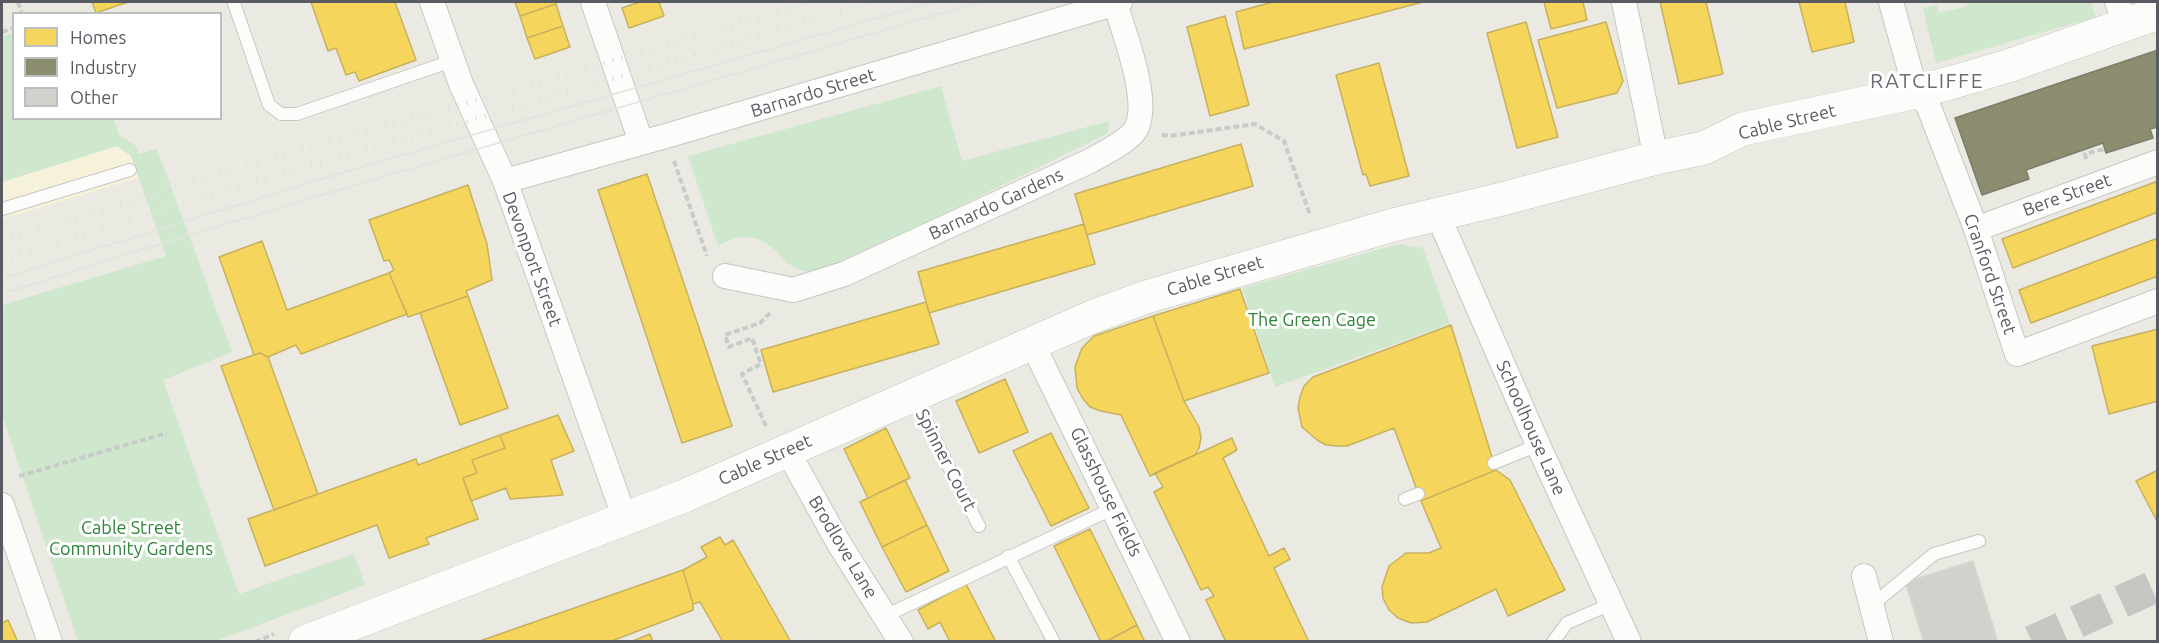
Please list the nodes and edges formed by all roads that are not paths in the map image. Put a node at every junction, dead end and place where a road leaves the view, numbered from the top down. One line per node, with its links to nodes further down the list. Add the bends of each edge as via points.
1 (432, 2): 9 (street, Devonport Street)
2 (593, 2): 11 (street)
3 (1118, 2): 11 (street, Barnardo Street); 19 (street, Barnardo Gardens, via 1141,95 1141,112 1135,130 1116,146 844,274 794,290)
4 (1624, 2): 12 (street)
5 (1891, 2): 10 (street, Cranford Street)
6 (234, 3): 9 (lane, via 269,105 281,114 297,114)
7 (2122, 13): 8 (main road, Cable Street); 10 (main road, Cable Street, via 2011,65)
8 (2157, 13)
9 (452, 61): 15 (street, Devonport Street)
10 (1916, 92): 12 (main road, Cable Street, via 1743,129 1704,148); 18 (street, Cranford Street, via 1928,105)
11 (641, 142): 15 (street, Barnardo Street)
12 (1656, 158): 17 (main road, Cable Street)
13 (2157, 162): 18 (street, Bere Street)
14 (130, 170): 16 (lane)
15 (504, 181): 30 (street, Devonport Street)
16 (2, 209)
17 (1437, 213): 21 (main road, Cable Street, via 1143,298); 24 (street, Schoolhouse Lane)
18 (1976, 229): 20 (street, Cranford Street, via 2017,354)
19 (725, 276)
20 (2157, 301)
21 (1032, 343): 22 (main road, Cable Street); 29 (street, Glasshouse Fields)
22 (913, 395): 23 (main road, Cable Street); 31 (lane, Spinner Court)
23 (778, 441): 30 (main road, Cable Street, via 684,496); 37 (street, Brodlove Lane)
24 (1538, 445): 25 (lane); 35 (street, Schoolhouse Lane)
25 (1494, 463)
26 (1418, 494): 27 (lane)
27 (1405, 499)
28 (2, 506): 38 (street)
29 (1114, 508): 33 (lane); 42 (street, Glasshouse Fields)
30 (625, 519): 39 (main road, Cable Street)
31 (979, 525)
32 (1978, 541): 36 (lane, via 1934,554)
33 (1008, 556): 37 (lane); 41 (lane)
34 (1864, 576): 36 (street)
35 (1611, 604): 43 (lane, via 1567,623); 44 (street, Schoolhouse Lane)
36 (1872, 605): 45 (street)
37 (885, 616): 40 (street, Brodlove Lane)
38 (50, 642)
39 (305, 642)
40 (901, 642)
41 (1054, 642)
42 (1178, 642)
43 (1553, 642)
44 (1629, 642)
45 (1881, 642)

